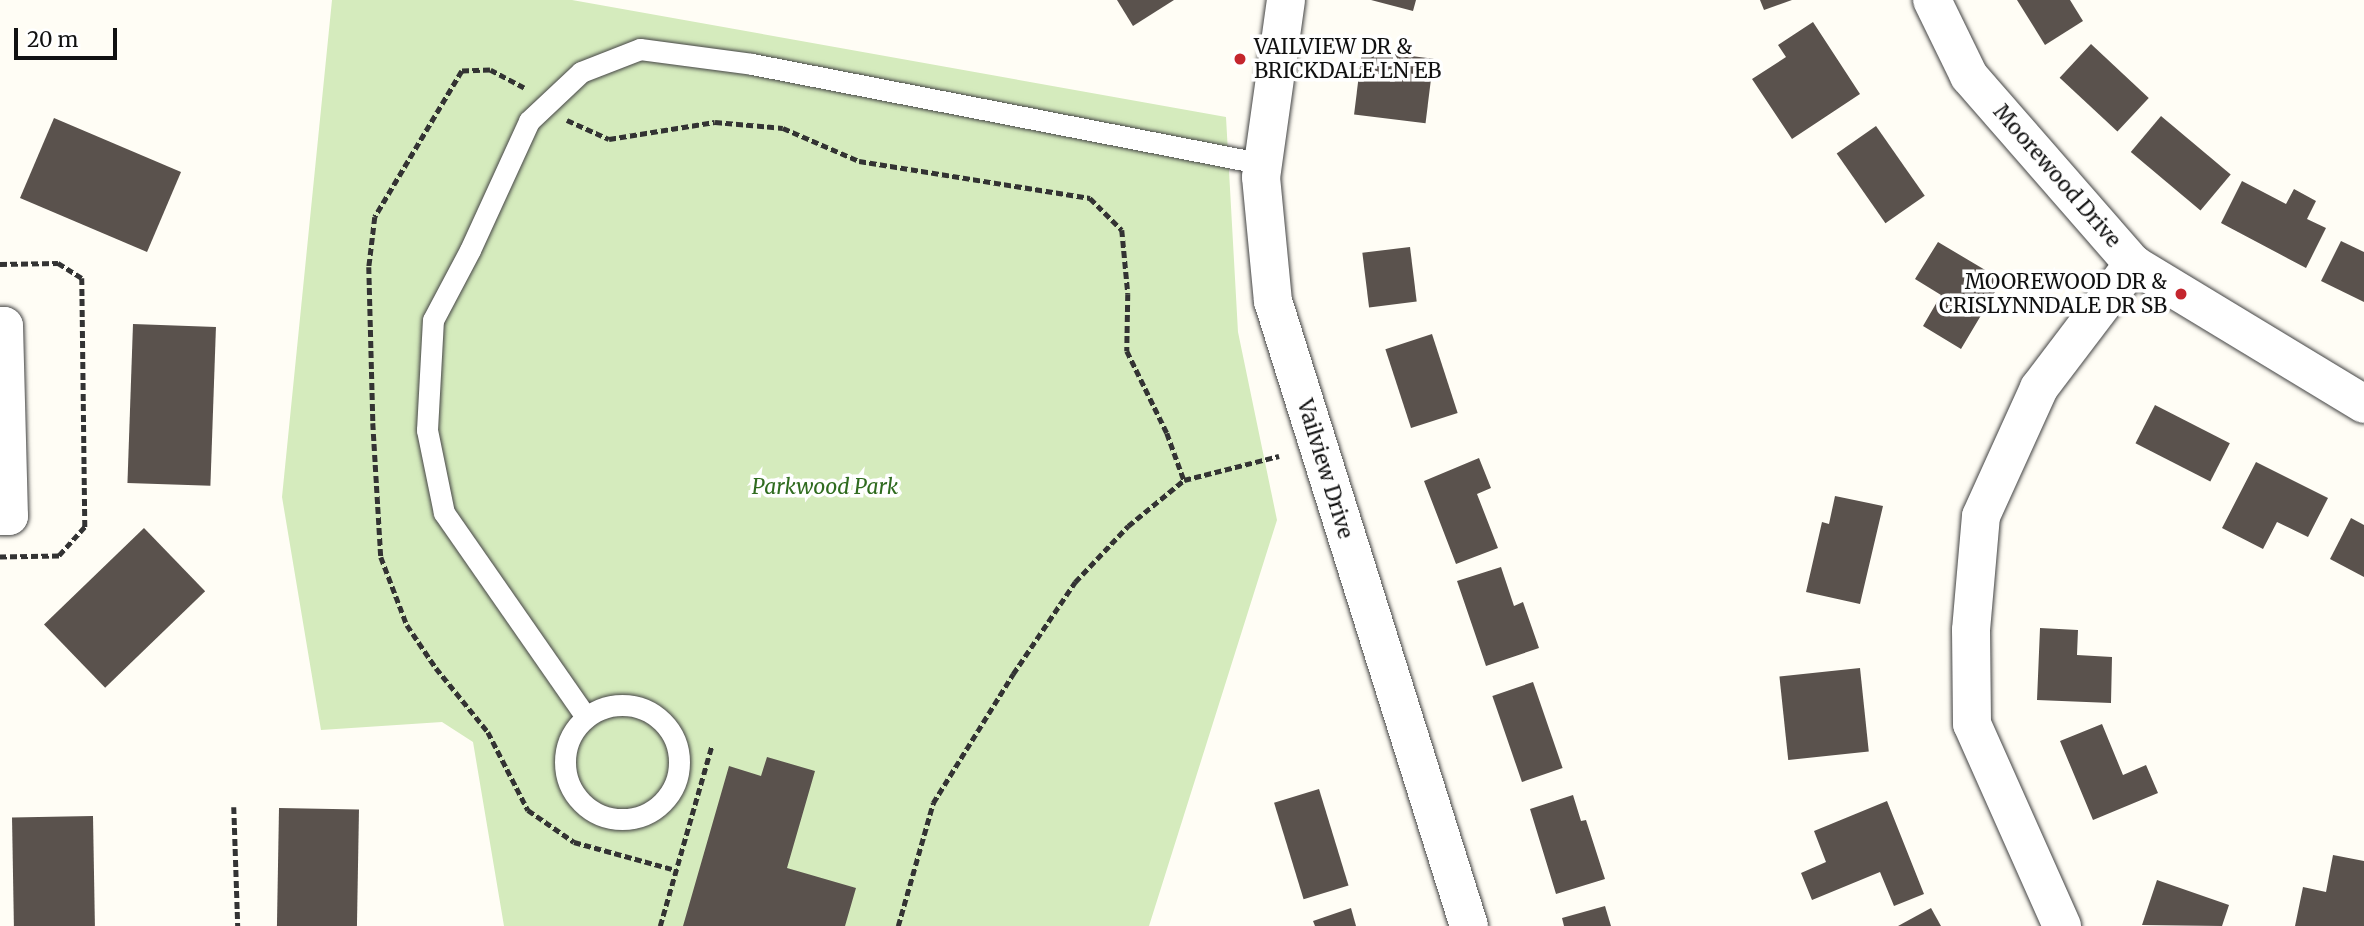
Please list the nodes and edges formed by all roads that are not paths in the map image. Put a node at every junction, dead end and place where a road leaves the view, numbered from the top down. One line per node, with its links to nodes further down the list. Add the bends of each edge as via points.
1 (1286, 0): 3 (street, Vailview Drive)
2 (1932, 0): 4 (street, Moorewood Drive, via 1969,75)
3 (1264, 164): 8 (lane, via 752,64 652,50 640,49 581,72 529,121 433,320 426,430 444,513); 9 (street, Vailview Drive, via 1261,177 1273,301)
4 (2133, 264): 6 (street, Moorewood Drive); 10 (street, via 2039,388 1980,516 1971,630 1972,724)
5 (0, 326): 7 (street, via 4,326 9,516)
6 (2364, 404)
7 (0, 516)
8 (586, 717): 8 (lane, via 565,749 569,788 581,804 615,820 635,819 653,811 667,798 678,773 677,745 669,729 656,715 621,704 602,707)
9 (1469, 926)
10 (2063, 926)

